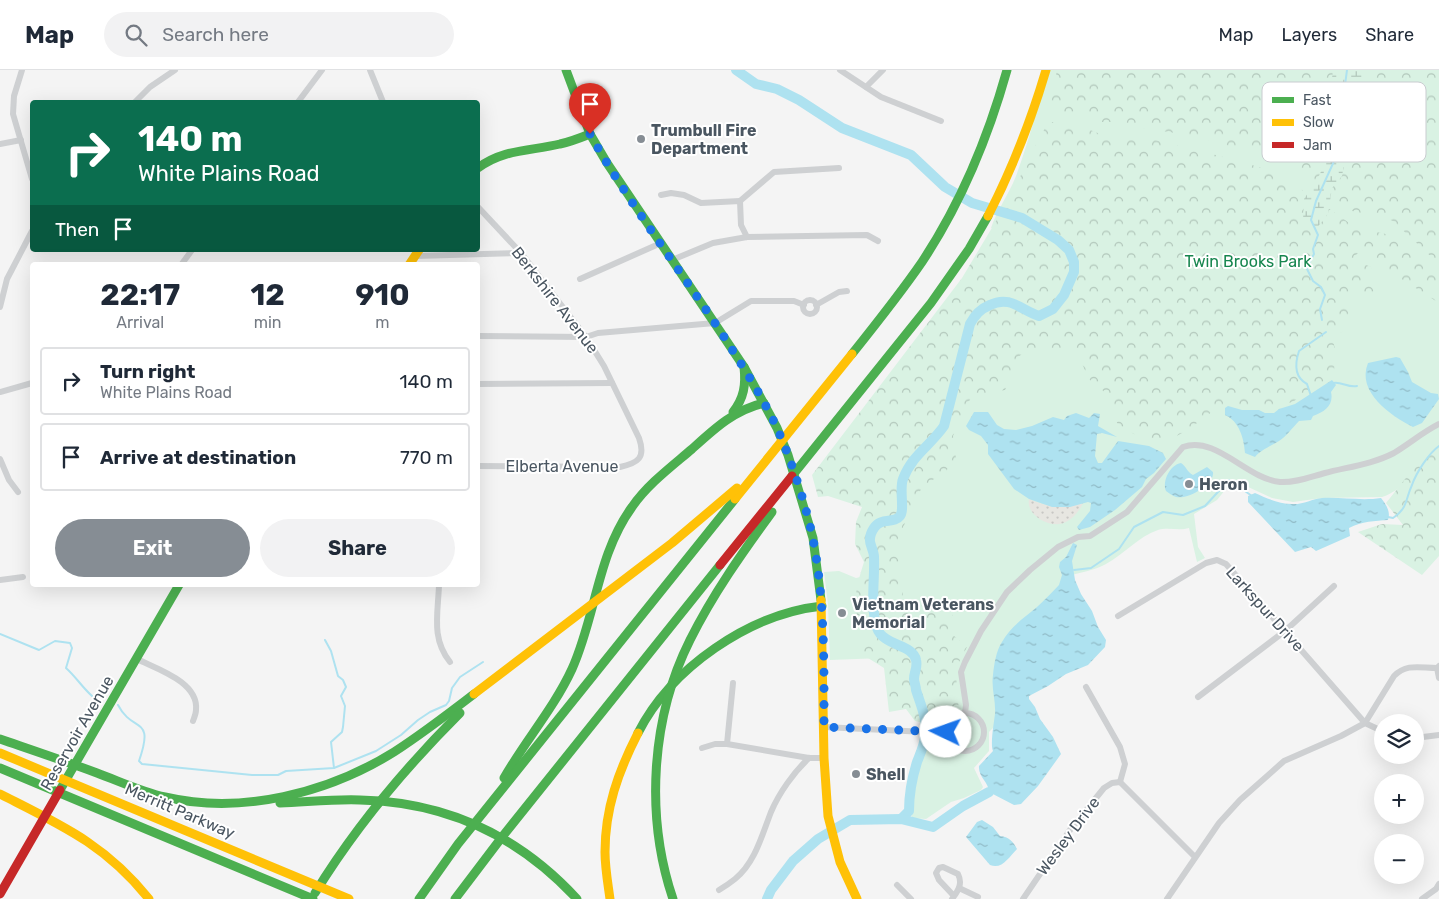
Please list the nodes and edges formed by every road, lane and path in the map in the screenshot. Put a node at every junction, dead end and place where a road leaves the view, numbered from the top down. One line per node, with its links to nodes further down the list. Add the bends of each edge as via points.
1 (22, 70): 16 (street, via 13,106)
2 (175, 70): 11 (street)
3 (322, 70): 12 (street)
4 (370, 70): 13 (street)
5 (566, 70): 15 (main road)
6 (840, 70): 10 (street)
7 (883, 70): 10 (street)
8 (1007, 70): 51 (main road, via 992,120 951,215 906,285)
9 (1046, 70): 53 (main road, via 1029,125 1006,182 982,229 944,286 816,446)
10 (866, 87): 14 (street, via 881,97)
11 (138, 100)
12 (300, 100)
13 (382, 100)
14 (941, 121)
15 (590, 134): 18 (main road, via 558,145 509,152); 27 (main road, via 616,179)
16 (21, 140): 17 (street); 20 (street)
17 (0, 144)
18 (480, 167)
19 (839, 168): 22 (street, via 774,172)
20 (30, 171)
21 (661, 195): 22 (street, via 684,195 701,203)
22 (740, 201): 25 (street, via 741,225)
23 (480, 210): 29 (street, Berkshire Avenue)
24 (30, 234): 31 (street)
25 (747, 237): 26 (street, via 866,235); 30 (street, via 713,243)
26 (878, 241)
27 (661, 242): 30 (main road); 32 (street)
28 (417, 253): 29 (street)
29 (521, 253): 39 (street, Berkshire Avenue)
30 (672, 260): 37 (main road)
31 (4, 278): 36 (street)
32 (580, 279)
33 (847, 291): 35 (street, via 838,292)
34 (804, 305): 35 (street, via 810,301); 35 (street, via 804,310 810,314); 37 (street, via 794,301 751,301)
35 (816, 305)
36 (0, 307)
37 (715, 323): 39 (street, via 598,333); 40 (main road)
38 (480, 336): 39 (street)
39 (586, 337): 41 (street, Berkshire Avenue)
40 (744, 367): 45 (main road); 46 (main road, via 746,387 743,397)
41 (612, 382): 43 (street); 48 (street, Berkshire Avenue, via 639,438)
42 (30, 384): 44 (street)
43 (480, 384)
44 (0, 392)
45 (764, 403): 46 (main road, via 742,409); 59 (main road, via 788,455 804,506 813,538)
46 (723, 422): 88 (main road, via 632,506 614,538 579,652 566,680 515,758)
47 (1439, 424): 70 (street, via 1375,462 1281,482 1267,479 1204,445 1183,447 1128,512 1090,536 1066,542 1007,592 981,631 961,672)
48 (642, 455): 50 (street, Elberta Avenue, via 633,464 620,467)
49 (0, 459): 52 (street)
50 (480, 466)
51 (759, 470): 62 (main road, via 672,543); 88 (main road)
52 (18, 492)
53 (775, 503): 101 (main road, via 518,817); 104 (main road, via 699,621 685,649 663,719 657,770 658,826 663,864)
54 (23, 577): 55 (street)
55 (0, 580)
56 (1334, 586): 61 (street)
57 (178, 587): 63 (main road, Reservoir Avenue)
58 (438, 587): 64 (street, via 437,635 441,650)
59 (822, 606): 73 (main road); 103 (main road, via 768,619 730,636 693,663 656,702 631,746 613,796 606,854)
60 (1118, 616): 61 (street, Larkspur Drive, via 1206,563 1217,560 1226,564)
61 (1285, 631): 69 (street); 72 (street, Larkspur Drive)
62 (529, 652): 87 (main road, via 420,735 353,775 291,795); 98 (main road, via 445,728 395,782 333,864)
63 (137, 659): 71 (street, via 187,686 194,696); 94 (main road, Reservoir Avenue)
64 (450, 662)
65 (1438, 667): 66 (street); 72 (street, via 1407,667 1399,671)
66 (1439, 678)
67 (733, 683): 79 (street)
68 (1086, 687): 85 (street, via 1120,747 1125,764)
69 (1198, 697)
70 (965, 713): 75 (street, via 951,719); 75 (street, via 978,718 982,724 984,736 976,747 958,750 948,741)
71 (193, 722)
72 (1366, 723): 74 (street); 89 (street, via 1284,762 1234,806)
73 (824, 727): 75 (street); 83 (main road)
74 (1374, 727)
75 (946, 732)
76 (1439, 735): 77 (street)
77 (1424, 737)
78 (0, 739): 87 (main road, via 166,797)
79 (727, 744): 80 (street); 82 (street)
80 (702, 748)
81 (0, 753): 99 (main road, Merritt Parkway)
82 (809, 758): 83 (street); 93 (street, via 776,803 755,853 736,879)
83 (824, 758): 105 (main road, via 828,816 836,850)
84 (0, 768): 98 (main road, Merritt Parkway)
85 (1120, 782): 89 (street); 107 (street, Wesley Drive, via 1104,788 1070,830)
86 (0, 794): 97 (main road, via 87,840 129,875)
87 (220, 804): 102 (main road, via 370,800 429,808 489,831 514,845 561,881)
88 (490, 804): 100 (main road)
89 (1195, 857): 108 (street)
90 (1439, 884): 109 (street)
91 (897, 885): 106 (street)
92 (959, 888): 95 (street); 95 (street, via 961,880 958,874 939,868 936,873 939,880); 96 (street)
93 (719, 890)
94 (0, 894)
95 (953, 897)
96 (978, 897)
97 (149, 899)
98 (313, 899)
99 (349, 899)
100 (419, 899)
101 (455, 899)
102 (577, 899)
103 (610, 899)
104 (673, 899)
105 (857, 899)
106 (911, 899)
107 (1023, 899)
108 (1167, 899)
109 (1422, 899)

